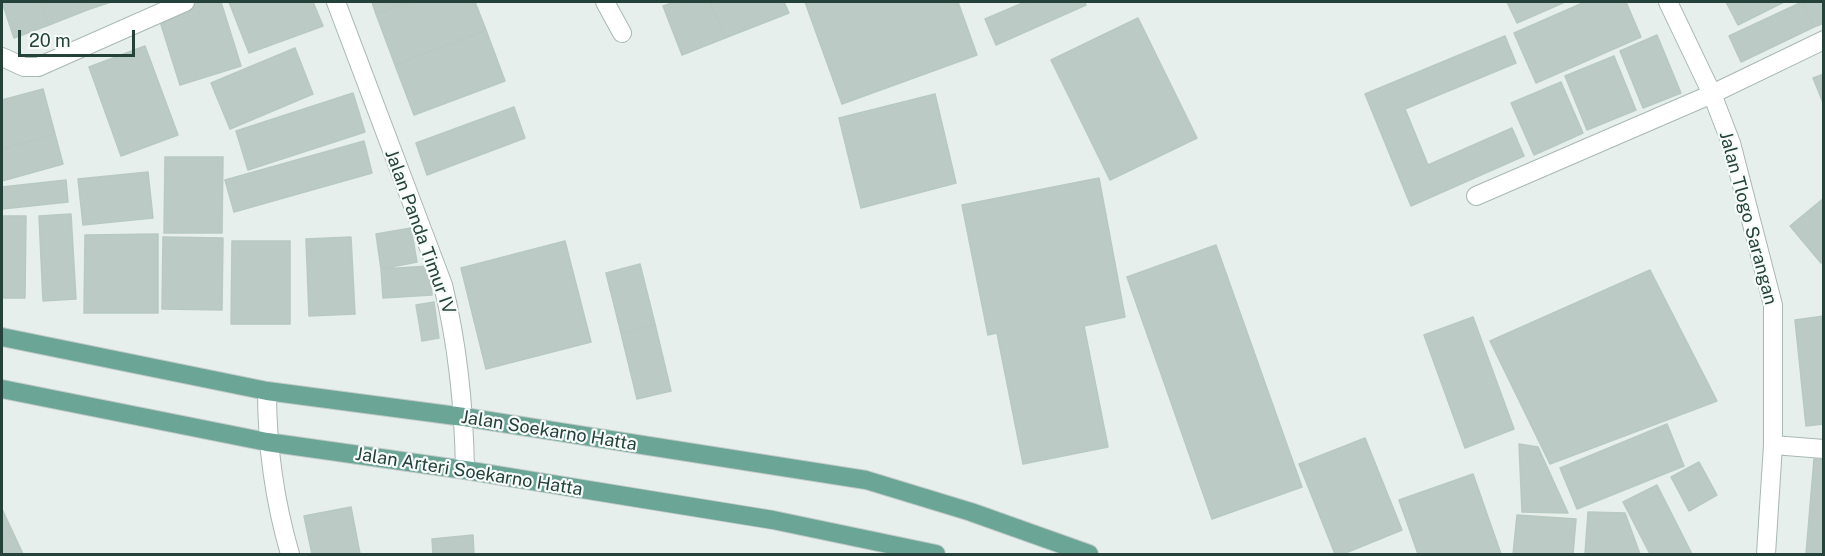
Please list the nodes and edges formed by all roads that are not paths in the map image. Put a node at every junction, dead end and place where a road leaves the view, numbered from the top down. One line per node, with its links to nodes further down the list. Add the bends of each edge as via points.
1 (185, 2): 7 (street, via 38,67)
2 (336, 2): 13 (street, Jalan Panda Timur IV, via 443,285 455,332)
3 (605, 2): 5 (street)
4 (1668, 2): 8 (street, Jalan Tlogo Sarangan)
5 (622, 33)
6 (1824, 40): 8 (street)
7 (6, 60)
8 (1712, 94): 9 (street); 15 (street, Jalan Tlogo Sarangan, via 1731,142 1773,305)
9 (1476, 196)
10 (2, 338): 12 (main road, Jalan Soekarno Hatta)
11 (2, 389): 14 (main road, Jalan Arteri Soekarno Hatta)
12 (267, 391): 13 (main road, Jalan Soekarno Hatta); 14 (street)
13 (464, 417): 17 (street, Jalan Panda Timur IV); 20 (main road, Jalan Soekarno Hatta, via 866,480)
14 (267, 442): 17 (main road, Jalan Arteri Soekarno Hatta); 18 (street, via 280,521)
15 (1773, 445): 16 (street); 21 (street, Jalan Tlogo Sarangan)
16 (1824, 449)
17 (465, 470): 19 (main road, Jalan Arteri Soekarno Hatta, via 773,520)
18 (290, 555)
19 (936, 555)
20 (1089, 555)
21 (1766, 555)

